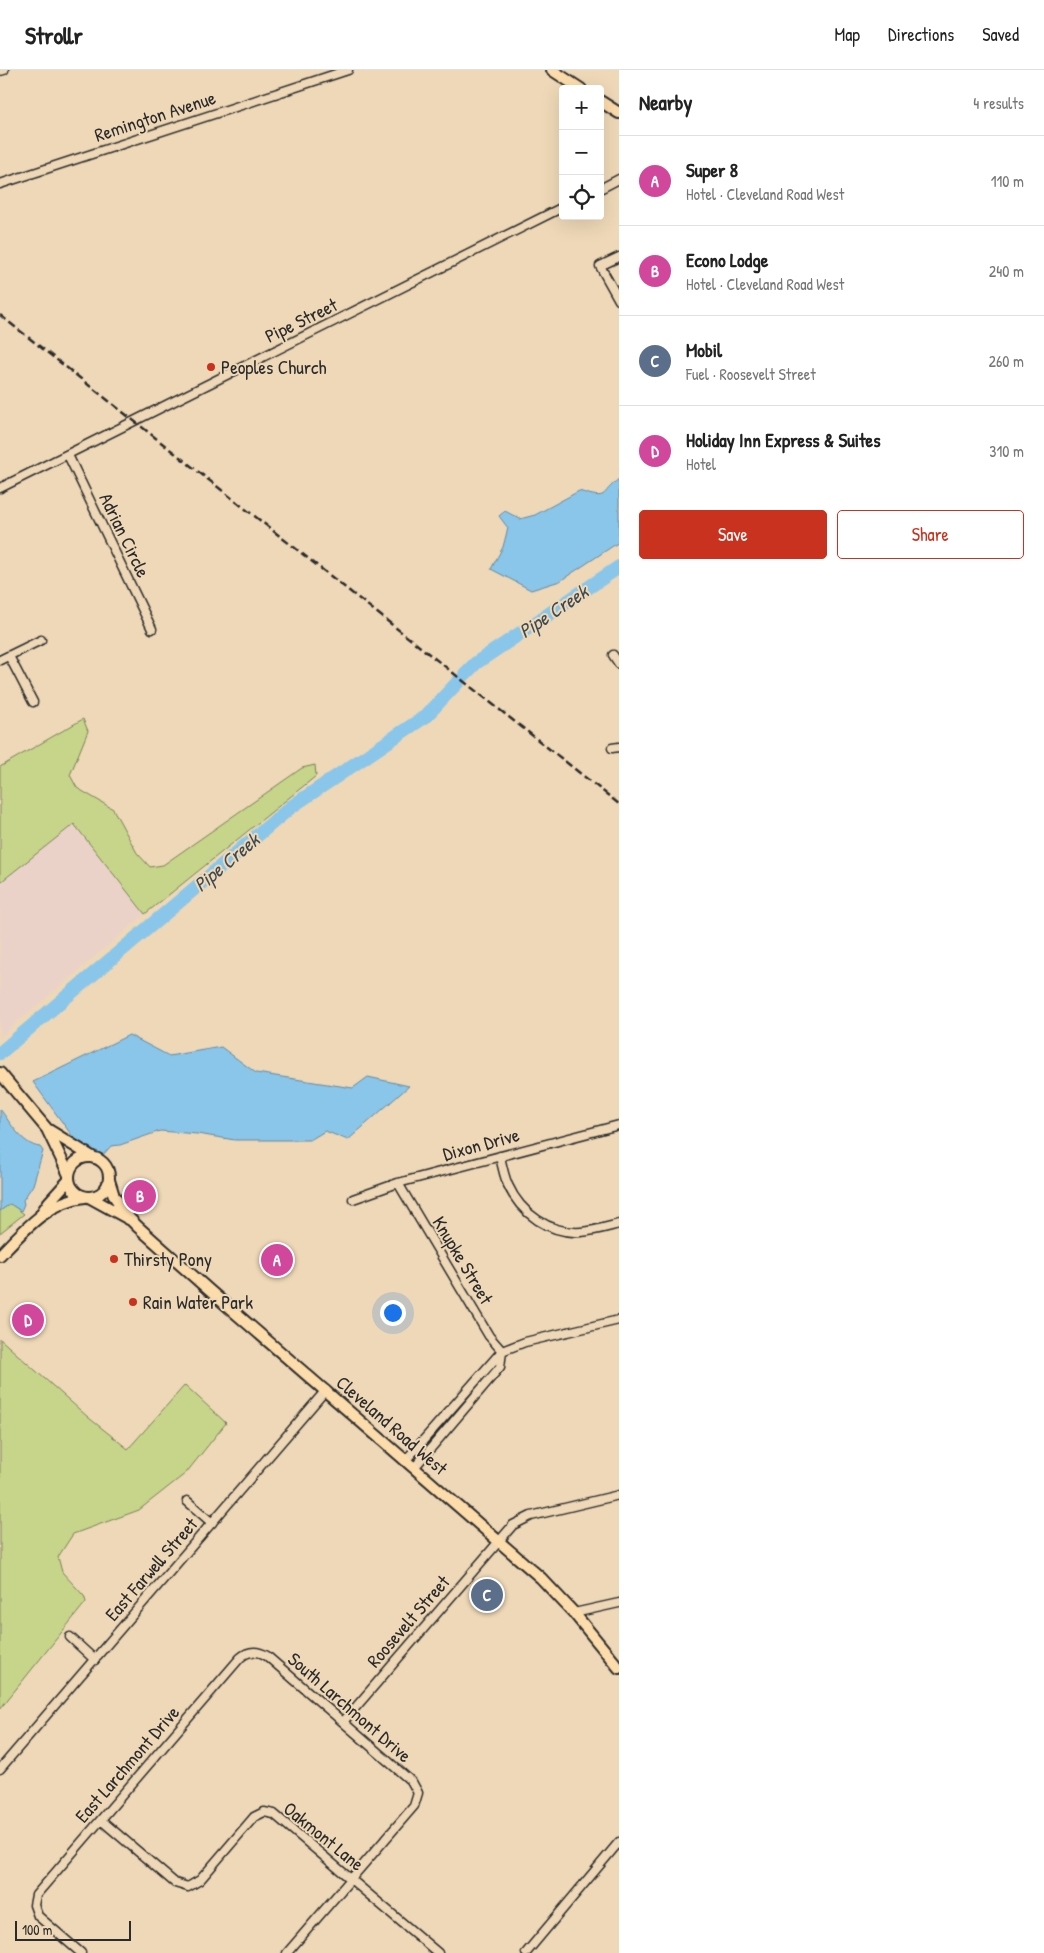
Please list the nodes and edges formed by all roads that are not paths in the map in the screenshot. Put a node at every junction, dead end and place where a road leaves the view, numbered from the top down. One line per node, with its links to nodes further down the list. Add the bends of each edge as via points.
1 (4, 70): 4 (street)
2 (348, 70): 9 (street, Remington Avenue)
3 (552, 70): 5 (main road)
4 (0, 71)
5 (575, 85)
6 (604, 104): 7 (main road)
7 (619, 113)
8 (619, 179): 10 (street)
9 (0, 184)
10 (604, 187)
11 (559, 210): 14 (street, Pipe Street)
12 (619, 257): 13 (street, via 600,266)
13 (619, 300)
14 (68, 455): 15 (street, Pipe Street); 16 (street, Adrian Circle)
15 (0, 488)
16 (152, 629)
17 (41, 640): 19 (street)
18 (613, 655): 21 (street)
19 (9, 656): 20 (street); 22 (street)
20 (0, 660)
21 (619, 664)
22 (33, 702)
23 (0, 1073): 25 (main road)
24 (619, 1125): 26 (street, Dixon Drive)
25 (46, 1129): 27 (main road); 28 (main road)
26 (500, 1156): 30 (street, Dixon Drive); 35 (street, via 506,1182 514,1196 523,1209 540,1221 575,1232)
27 (94, 1158): 28 (main road, via 76,1162); 29 (main road, via 106,1166)
28 (69, 1177): 31 (main road, via 73,1189); 33 (main road)
29 (109, 1180): 31 (main road, via 103,1192); 34 (main road, Cleveland Road West, via 114,1196)
30 (398, 1183): 32 (street, Dixon Drive); 38 (street, Knupke Street, via 489,1336)
31 (87, 1197): 33 (main road, via 65,1201); 34 (main road, Cleveland Road West)
32 (353, 1199)
33 (39, 1217): 36 (main road)
34 (130, 1219): 39 (main road, Cleveland Road West)
35 (619, 1224)
36 (0, 1255)
37 (619, 1320): 38 (street, via 525,1342)
38 (502, 1351): 40 (street); 41 (street, via 500,1367)
39 (326, 1390): 40 (main road, Cleveland Road West); 44 (street, East Farwell Street)
40 (405, 1461): 41 (main road, Cleveland Road West)
41 (414, 1468): 45 (main road, Cleveland Road West)
42 (619, 1496): 45 (street, Roosevelt Street, via 526,1518 513,1525)
43 (188, 1501): 44 (street)
44 (212, 1523): 50 (street, East Farwell Street)
45 (498, 1541): 47 (main road, Cleveland Road West, via 541,1578); 52 (street, Roosevelt Street)
46 (619, 1603): 47 (street)
47 (574, 1613): 51 (main road, Cleveland Road West)
48 (70, 1638): 50 (street)
49 (254, 1652): 52 (street, South Larchmont Drive, via 267,1656); 54 (street, East Larchmont Drive, via 240,1658)
50 (95, 1660): 53 (street, East Farwell Street)
51 (619, 1668)
52 (343, 1722): 56 (street, South Larchmont Drive, via 412,1782 418,1795 414,1806)
53 (0, 1769)
54 (100, 1820): 56 (street, Oakmont Lane, via 179,1886 188,1887 196,1883 251,1820 264,1812 278,1816); 57 (street, East Larchmont Drive, via 38,1892 34,1905 40,1917)
55 (619, 1842): 60 (street)
56 (351, 1879): 58 (street); 59 (street, Oakmont Lane)
57 (81, 1953)
58 (287, 1953)
59 (438, 1953)
60 (526, 1953)

